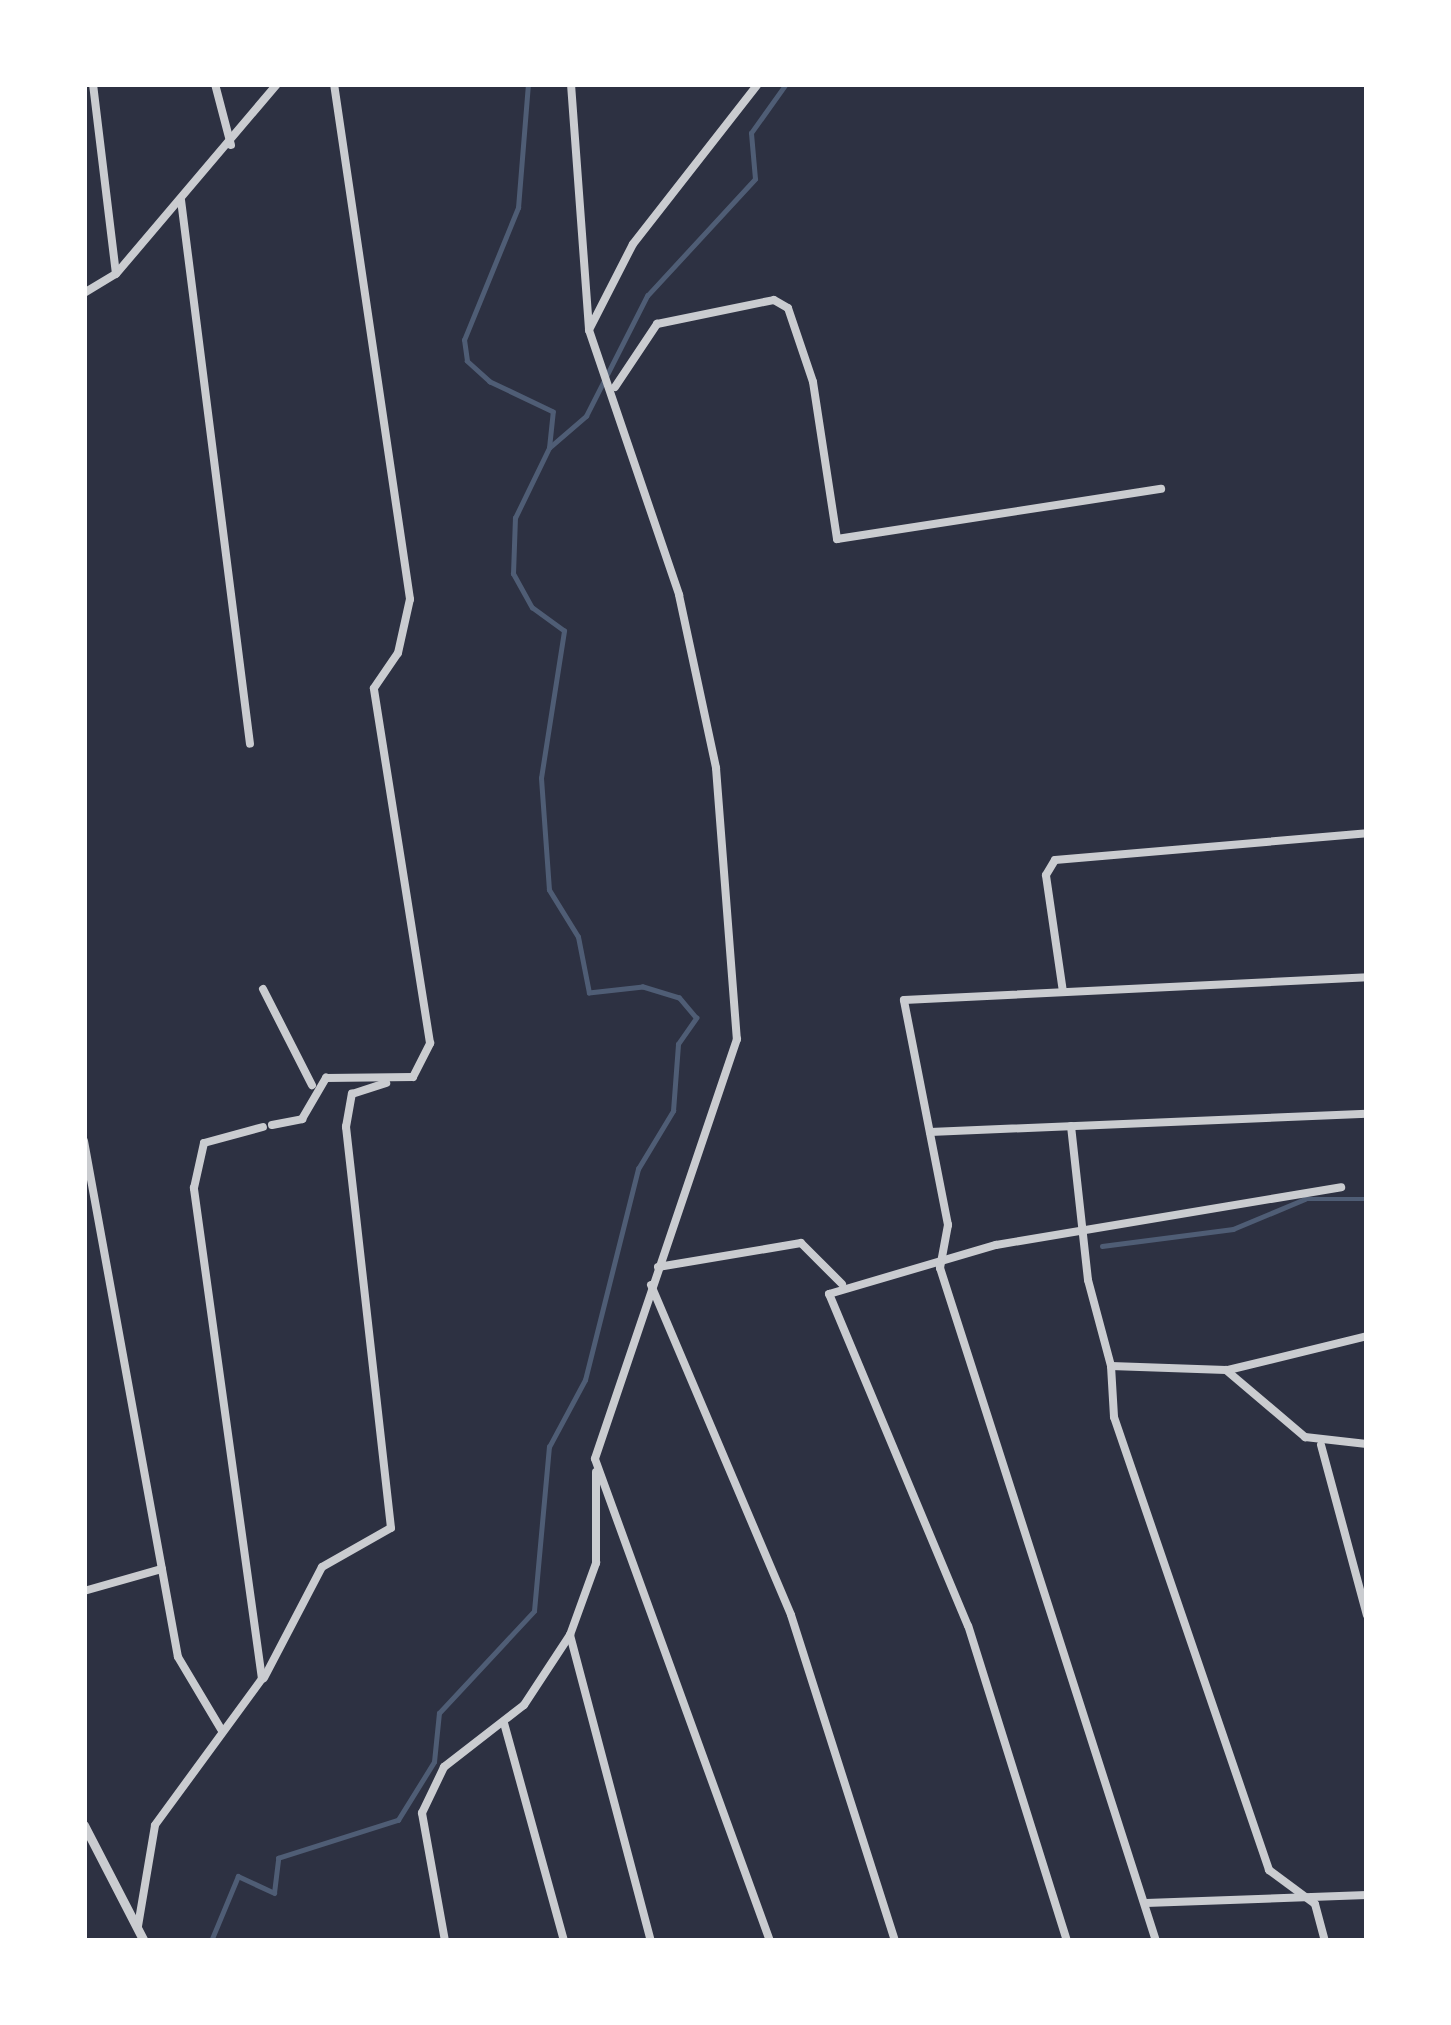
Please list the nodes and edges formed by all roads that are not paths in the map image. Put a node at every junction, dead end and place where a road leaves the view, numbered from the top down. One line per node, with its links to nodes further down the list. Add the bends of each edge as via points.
1 (93, 84): 9 (street)
2 (214, 84): 7 (street)
3 (278, 84): 7 (street)
4 (334, 84): 19 (street, via 410,599 398,653 374,688 430,1043 413,1076)
5 (571, 84): 11 (street)
6 (758, 84): 11 (street, via 633,244)
7 (231, 145): 8 (street)
8 (181, 200): 9 (street); 14 (street)
9 (116, 274): 10 (street)
10 (84, 293)
11 (589, 330): 12 (street)
12 (614, 388): 13 (street, via 657,324 774,300 788,308 813,382 837,539); 27 (street, via 679,595 716,768 736,1039)
13 (1161, 489)
14 (250, 744)
15 (1367, 833): 18 (street, via 1055,860 1046,875)
16 (1367, 977): 18 (street)
17 (262, 988): 20 (street)
18 (1063, 992): 23 (street, via 904,1000)
19 (387, 1083): 20 (street, via 342,1074); 41 (street, via 352,1094 346,1127 391,1528 322,1567)
20 (313, 1085): 41 (street, via 314,1109 204,1143 194,1188)
21 (1367, 1114): 22 (street)
22 (1072, 1126): 23 (street); 26 (street)
23 (930, 1132): 28 (street, via 948,1225)
24 (84, 1141): 37 (street)
25 (1341, 1187): 26 (street)
26 (1089, 1230): 28 (street, via 996,1245); 32 (street, via 1088,1280)
27 (656, 1267): 29 (street); 30 (street, via 801,1243)
28 (940, 1268): 30 (street); 47 (street)
29 (650, 1283): 36 (street); 55 (street, via 790,1615)
30 (842, 1284): 56 (street, via 829,1294 968,1626)
31 (1367, 1336): 33 (street)
32 (1112, 1366): 33 (street); 48 (street, via 1114,1417 1269,1870)
33 (1226, 1370): 35 (street)
34 (1367, 1444): 35 (street)
35 (1321, 1445): 39 (street)
36 (595, 1459): 40 (street, via 596,1563); 54 (street)
37 (162, 1569): 38 (street); 43 (street, via 178,1657)
38 (84, 1591)
39 (1367, 1615)
40 (570, 1635): 42 (street); 53 (street)
41 (262, 1679): 43 (street)
42 (504, 1723): 51 (street, via 445,1767 422,1813); 52 (street)
43 (221, 1730): 49 (street, via 155,1825)
44 (84, 1826): 45 (street)
45 (89, 1848): 49 (street)
46 (1367, 1895): 48 (street)
47 (1146, 1903): 48 (street); 57 (street)
48 (1315, 1904): 58 (street)
49 (138, 1926): 50 (street)
50 (144, 1941)
51 (445, 1941)
52 (564, 1941)
53 (651, 1941)
54 (770, 1941)
55 (895, 1941)
56 (1067, 1941)
57 (1156, 1941)
58 (1324, 1941)

